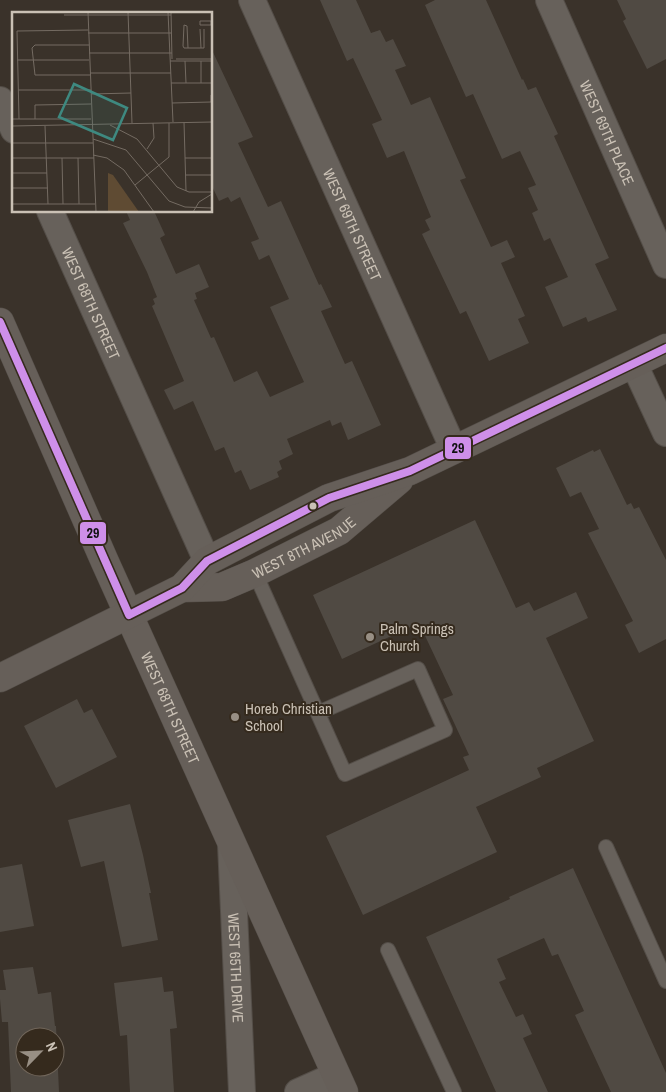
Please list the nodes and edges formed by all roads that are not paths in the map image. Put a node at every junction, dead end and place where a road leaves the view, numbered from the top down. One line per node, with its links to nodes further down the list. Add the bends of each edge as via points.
1 (252, 0): 11 (street, WEST 69TH STREET)
2 (549, 0): 6 (street, WEST 69TH PLACE)
3 (0, 100): 4 (street)
4 (12, 126)
5 (50, 212): 13 (street, WEST 68TH STREET)
6 (666, 264)
7 (0, 322): 16 (street, WEST 68TH STREET)
8 (666, 348): 9 (street, WEST 8TH AVENUE)
9 (634, 364): 10 (street); 11 (street, WEST 8TH AVENUE)
10 (666, 433)
11 (454, 450): 12 (street, WEST 8TH AVENUE)
12 (410, 471): 13 (street, WEST 8TH AVENUE, via 329,498); 14 (street, WEST 8TH AVENUE, via 339,531)
13 (207, 561): 15 (street, WEST 8TH AVENUE)
14 (255, 573): 15 (street, WEST 8TH AVENUE, via 222,587); 18 (lane)
15 (182, 588): 16 (street, WEST 8TH AVENUE)
16 (129, 615): 17 (street, WEST 8TH AVENUE); 19 (street, WEST 68TH STREET)
17 (0, 678)
18 (318, 713): 18 (lane, via 418,668 445,730 345,774)
19 (231, 844): 23 (street, WEST 68TH STREET); 24 (street, WEST 65TH DRIVE)
20 (606, 847): 22 (lane)
21 (388, 950): 26 (lane)
22 (666, 982)
23 (340, 1083): 25 (street)
24 (242, 1092)
25 (298, 1092)
26 (454, 1092)

